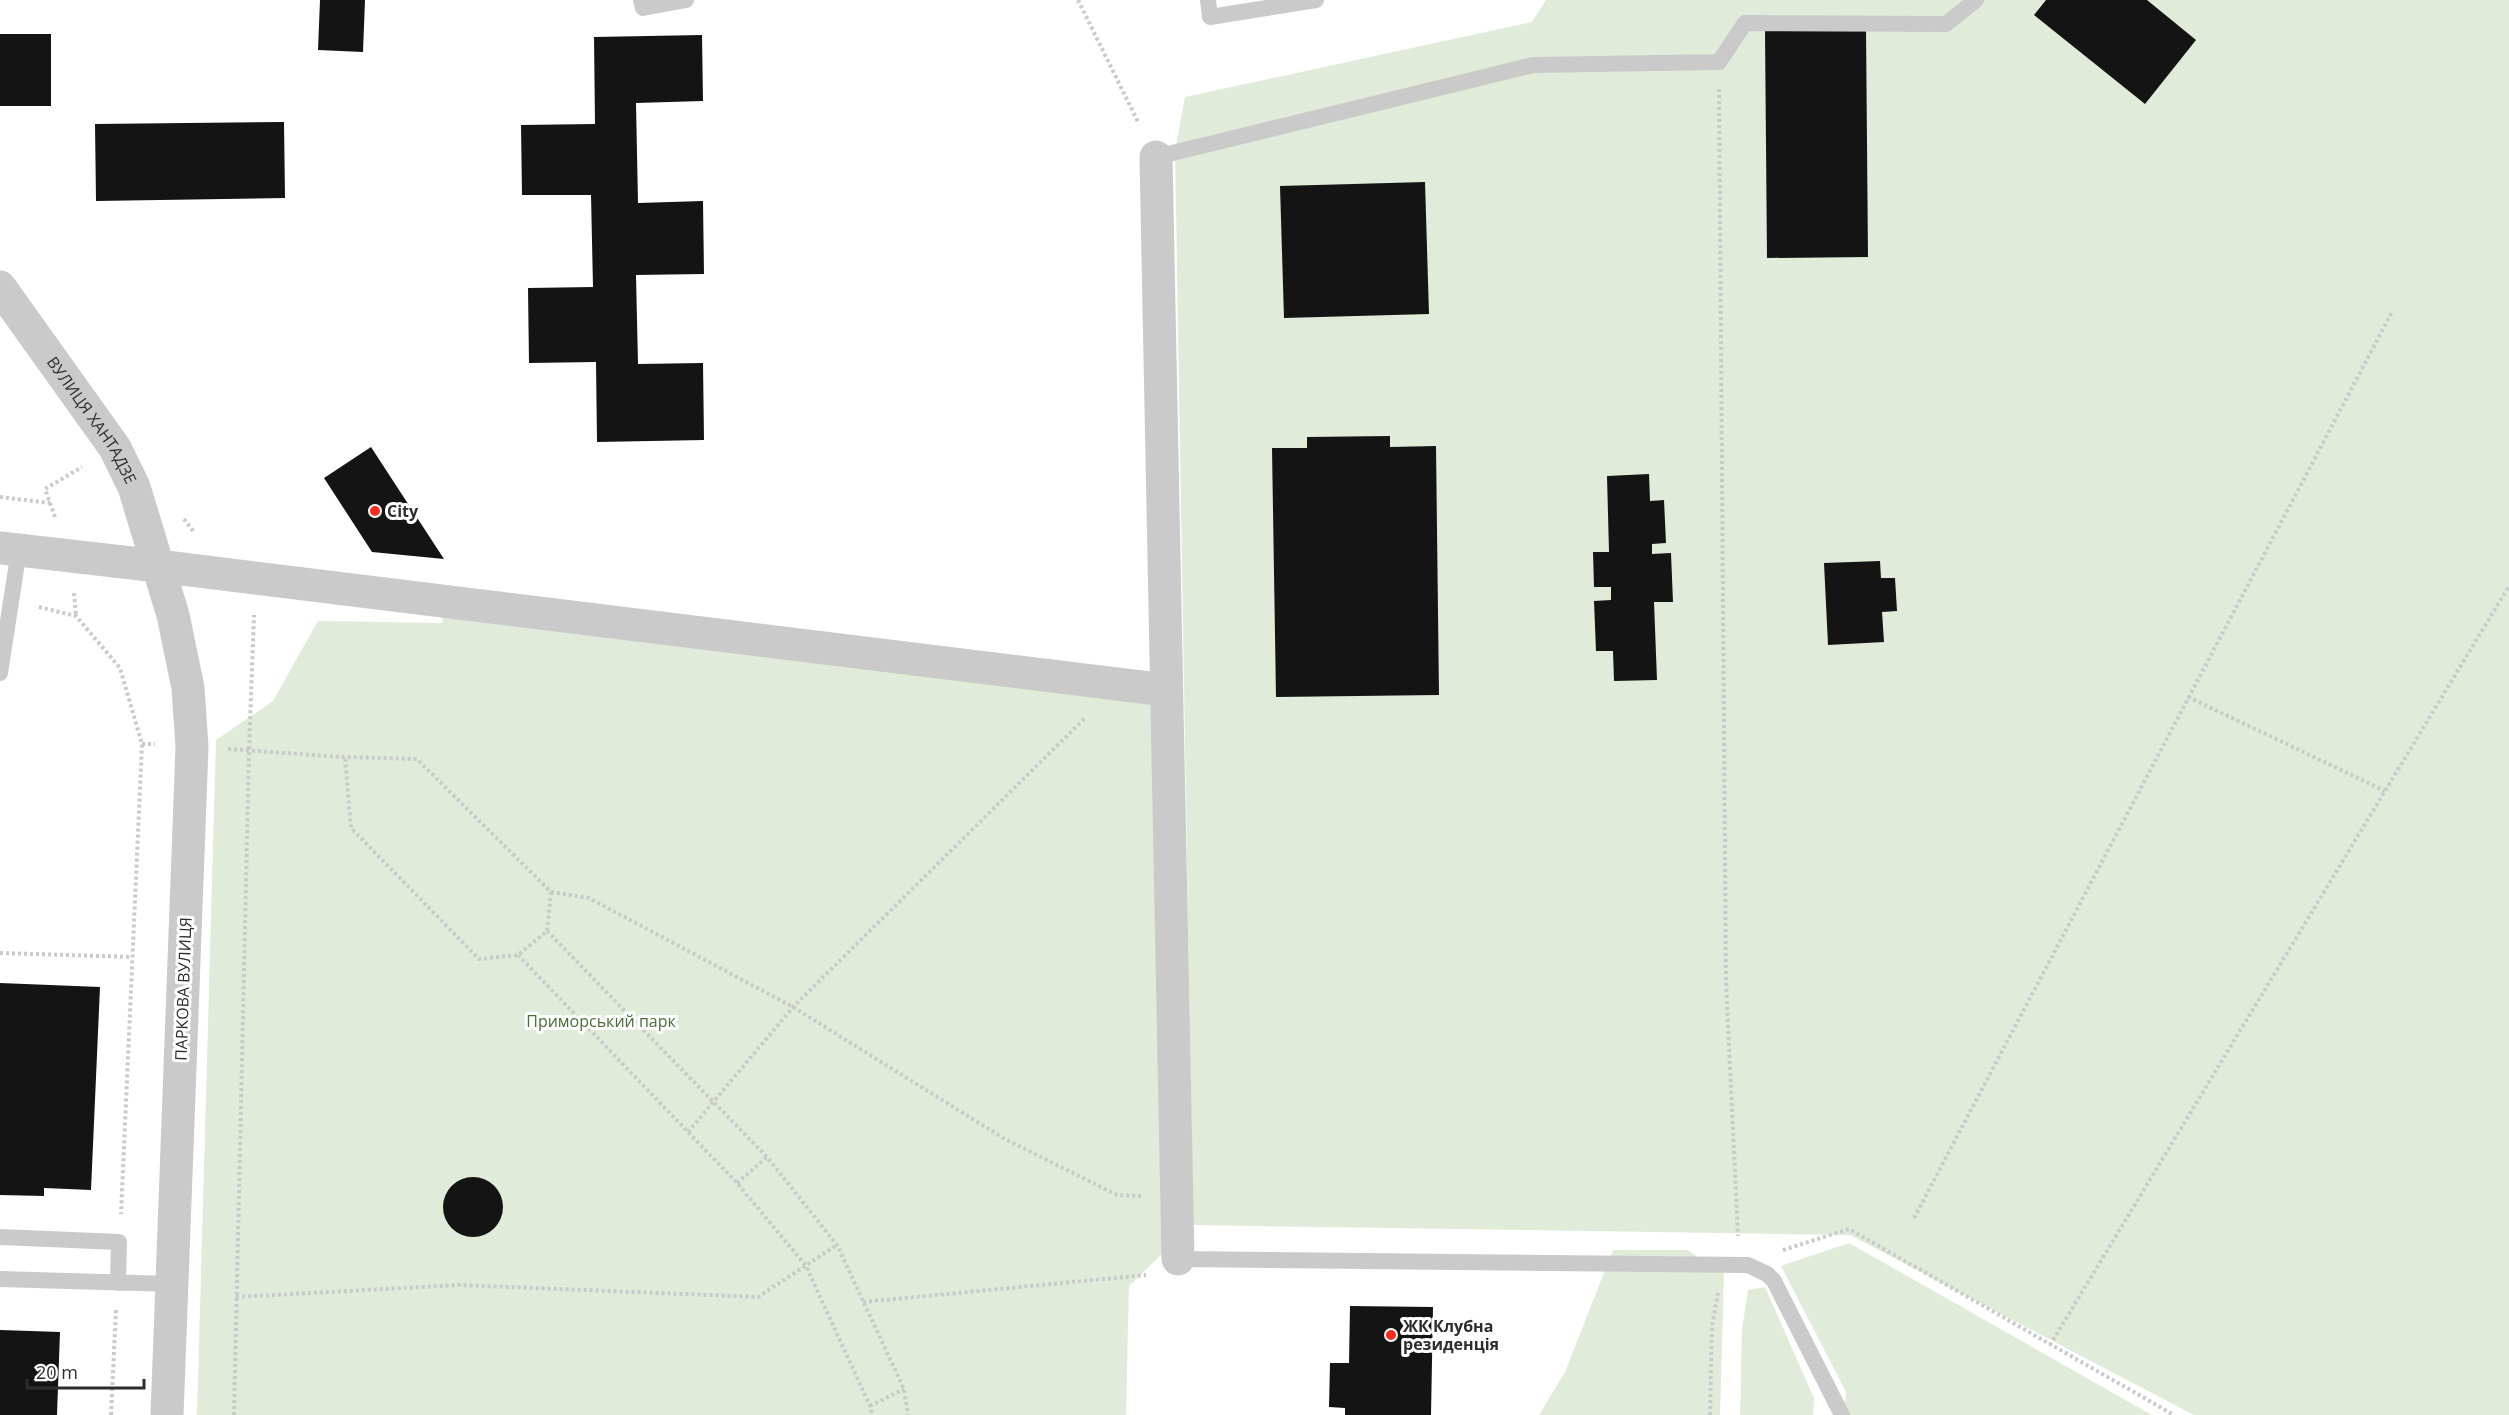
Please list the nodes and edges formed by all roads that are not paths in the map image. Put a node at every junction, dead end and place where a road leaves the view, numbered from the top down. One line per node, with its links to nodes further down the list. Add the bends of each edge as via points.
1 (641, 0): 2 (lane, via 643,8)
2 (686, 0)
3 (1208, 0): 4 (lane, via 1210,17)
4 (1316, 0)
5 (1976, 0): 6 (lane, via 1946,24 1745,23 1719,62 1533,65)
6 (1156, 157): 13 (street)
7 (0, 287): 8 (street, ВУЛИЦЯ ХАНТАДЗЕ)
8 (13, 322): 10 (street, ВУЛИЦЯ ХАНТАДЗЕ, via 115,448 134,488)
9 (9, 549): 10 (street); 11 (lane, via 12,601)
10 (158, 566): 13 (street); 18 (street, ПАРКОВА ВУЛИЦЯ, via 188,688 192,747)
11 (2, 646): 12 (lane)
12 (0, 673)
13 (1166, 690): 15 (street)
14 (0, 1237): 17 (lane, via 120,1242)
15 (1178, 1258): 20 (lane, via 1739,1264 1758,1268 1774,1281)
16 (0, 1279): 17 (lane)
17 (118, 1283): 18 (lane)
18 (172, 1284): 19 (street, ПАРКОВА ВУЛИЦЯ)
19 (167, 1415)
20 (1842, 1415)

